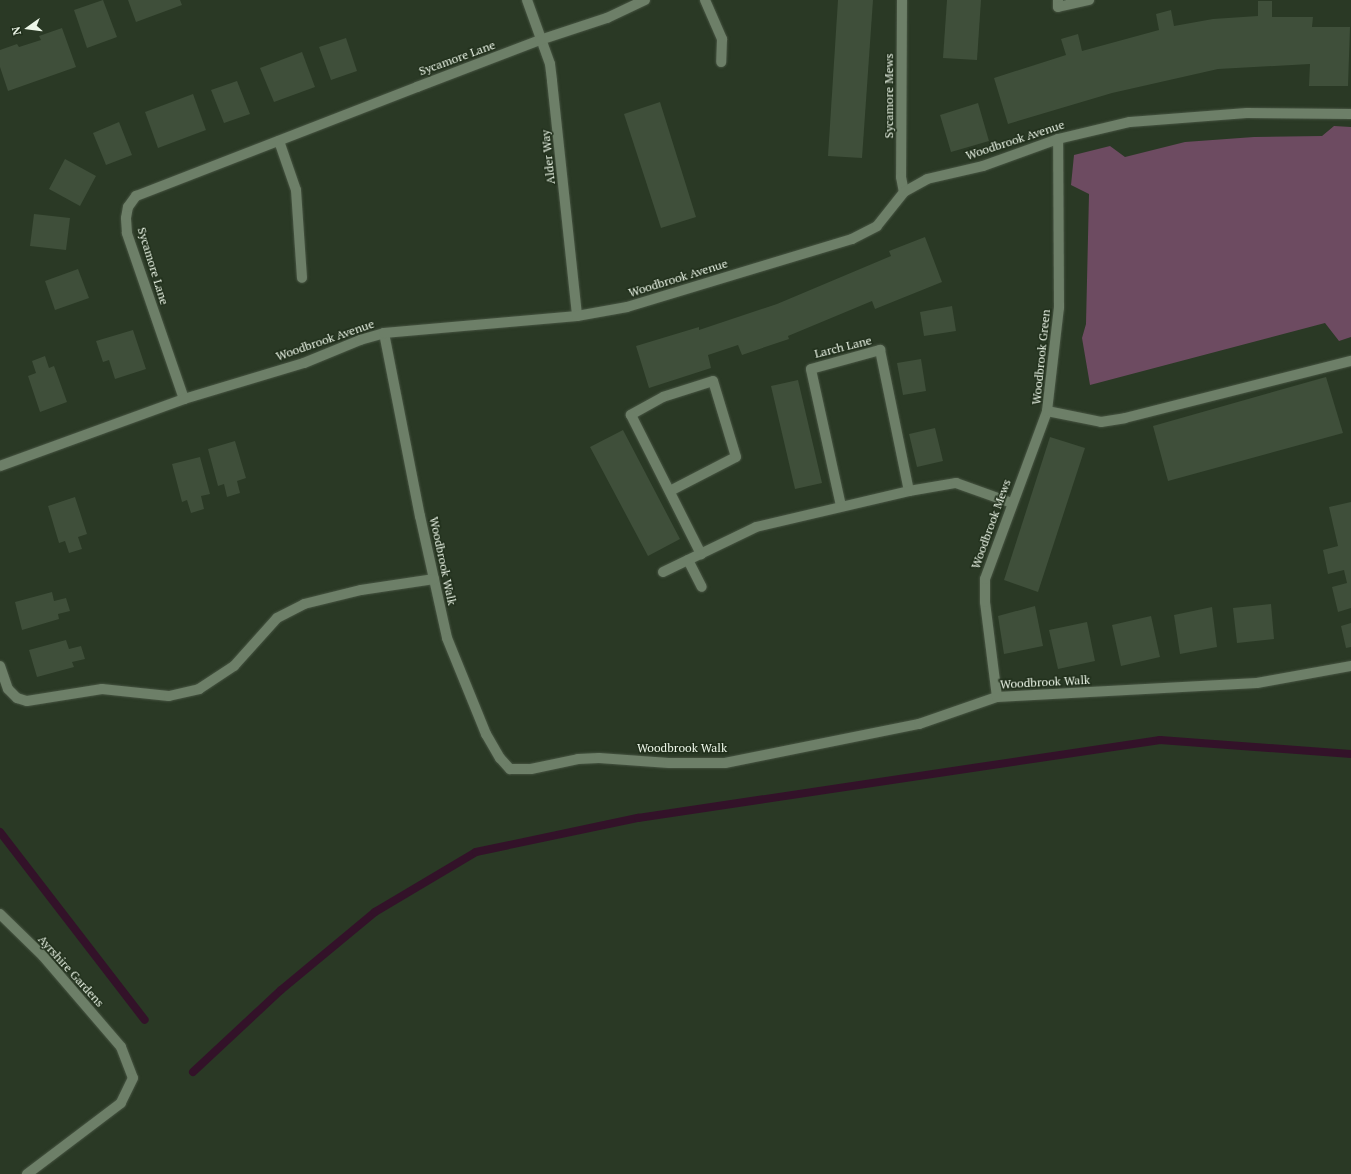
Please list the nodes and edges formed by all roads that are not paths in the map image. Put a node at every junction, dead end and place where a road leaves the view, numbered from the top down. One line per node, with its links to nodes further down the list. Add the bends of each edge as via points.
1 (527, 0): 7 (street, Alder Way)
2 (645, 0): 7 (street, Sycamore Lane, via 607,18)
3 (705, 0): 8 (street, via 722,39)
4 (902, 0): 12 (street, Sycamore Mews, via 901,177)
5 (1058, 0): 6 (street, via 1058,7)
6 (1090, 0)
7 (540, 40): 11 (street, Sycamore Lane); 14 (street, Alder Way, via 550,64)
8 (721, 62)
9 (1351, 114): 10 (street, Woodbrook Avenue, via 1247,113 1130,122)
10 (1058, 139): 12 (street, Woodbrook Avenue, via 983,166 927,179); 18 (street, Woodbrook Green, via 1059,308)
11 (279, 141): 13 (street, via 296,190); 17 (street, Sycamore Lane, via 136,196 128,207 127,233)
12 (904, 192): 14 (street, Woodbrook Avenue, via 877,226 852,239 628,308)
13 (302, 278)
14 (577, 316): 15 (street, Woodbrook Avenue)
15 (384, 333): 17 (street, Woodbrook Avenue, via 304,363); 27 (street, Woodbrook Walk)
16 (1351, 361): 18 (street, Woodbrook Green, via 1125,418 1100,422)
17 (184, 399): 19 (street, Woodbrook Avenue)
18 (1047, 411): 22 (street, Woodbrook Mews)
19 (0, 466)
20 (909, 491): 22 (street, via 956,483); 23 (street); 23 (street, Larch Lane, via 880,350 811,369)
21 (670, 492): 21 (street, via 736,457 713,381 663,397 631,415); 24 (street)
22 (1012, 504): 31 (street, Woodbrook Mews, via 985,579 985,602)
23 (841, 506): 24 (street, via 756,527)
24 (701, 554): 25 (street)
25 (688, 560): 26 (street); 28 (street)
26 (663, 572)
27 (434, 579): 29 (street, via 361,590 304,604 278,618 234,666 199,689 169,696 102,689 27,701 17,698 8,689); 31 (street, Woodbrook Walk, via 447,638 457,664 486,734 500,758 510,769 531,769 578,759 599,758 669,763 725,762 919,724)
28 (702, 587)
29 (0, 666)
30 (1351, 666): 31 (street, Woodbrook Walk, via 1257,683)
31 (997, 697)
32 (0, 914): 33 (street, Ayrshire Gardens, via 43,956 121,1047 133,1078 121,1103)
33 (26, 1174)

